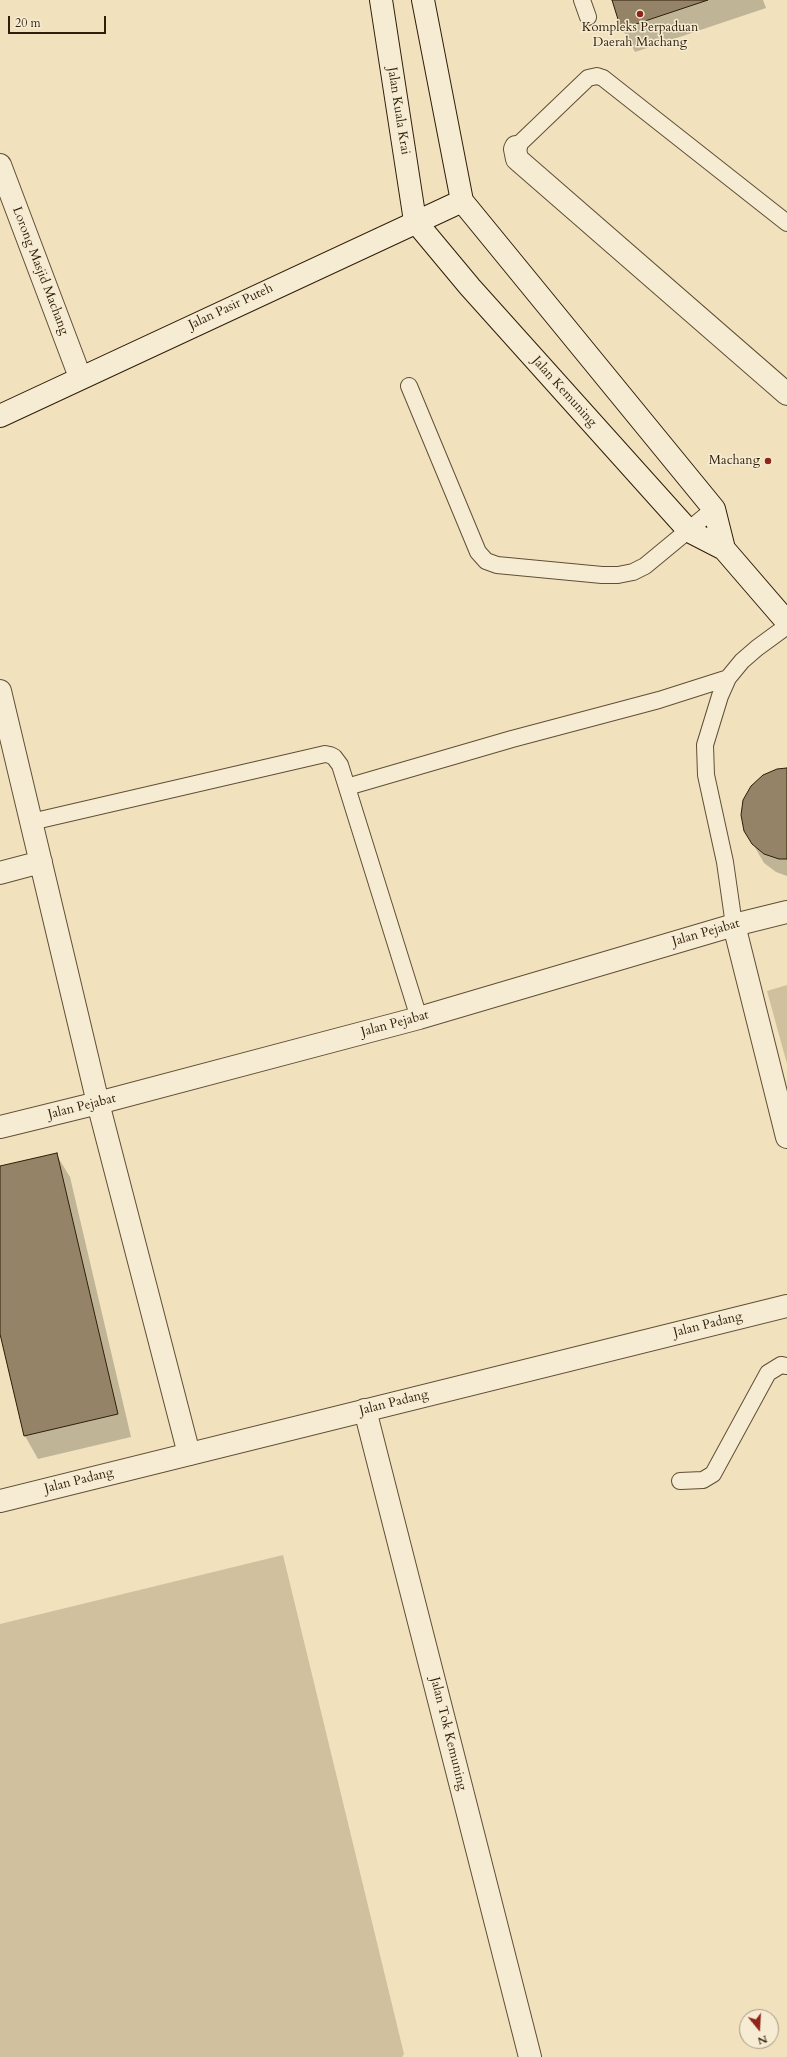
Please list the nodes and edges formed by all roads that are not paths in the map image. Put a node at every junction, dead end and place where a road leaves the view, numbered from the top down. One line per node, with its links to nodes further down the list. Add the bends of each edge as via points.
1 (381, 0): 8 (street, Jalan Kuala Krai)
2 (423, 0): 7 (street)
3 (582, 0): 4 (lane)
4 (588, 17)
5 (516, 147): 9 (lane, via 588,78 597,76 603,78); 12 (street, via 517,159)
6 (0, 165): 10 (street, Lorong Masjid Machang)
7 (462, 201): 8 (street, Jalan Pasir Puteh); 14 (street, Jalan Kemuning)
8 (415, 221): 10 (street, Jalan Pasir Puteh); 15 (street, Jalan Kemuning, via 470,287)
9 (787, 224)
10 (80, 377): 13 (street, Jalan Pasir Puteh)
11 (409, 386): 15 (lane, via 478,552 486,561 497,565 618,575 645,566)
12 (787, 394)
13 (0, 416)
14 (714, 509): 15 (lane); 16 (street, Jalan Kemuning)
15 (689, 531): 16 (street, Jalan Kemuning)
16 (724, 549): 17 (street, Jalan Kemuning)
17 (787, 622)
18 (787, 626): 19 (lane, via 752,652)
19 (728, 678): 21 (lane, via 659,700); 26 (lane, via 705,745 706,775 725,862)
20 (0, 690): 22 (street)
21 (347, 786): 22 (lane, via 337,761 325,754); 27 (lane)
22 (31, 822): 23 (street)
23 (41, 862): 24 (street); 28 (street)
24 (0, 873)
25 (787, 912): 26 (street, Jalan Pejabat)
26 (734, 925): 27 (street, Jalan Pejabat); 30 (street)
27 (419, 1018): 28 (street, Jalan Pejabat)
28 (98, 1103): 29 (street, Jalan Pejabat); 34 (street)
29 (0, 1127)
30 (787, 1137)
31 (787, 1306): 33 (street, Jalan Padang)
32 (787, 1366): 35 (lane, via 781,1365 768,1373 713,1474 703,1480)
33 (365, 1410): 34 (street, Jalan Padang); 37 (street, Jalan Tok Kemuning)
34 (189, 1454): 36 (street, Jalan Padang)
35 (680, 1481)
36 (0, 1501)
37 (530, 2057)

